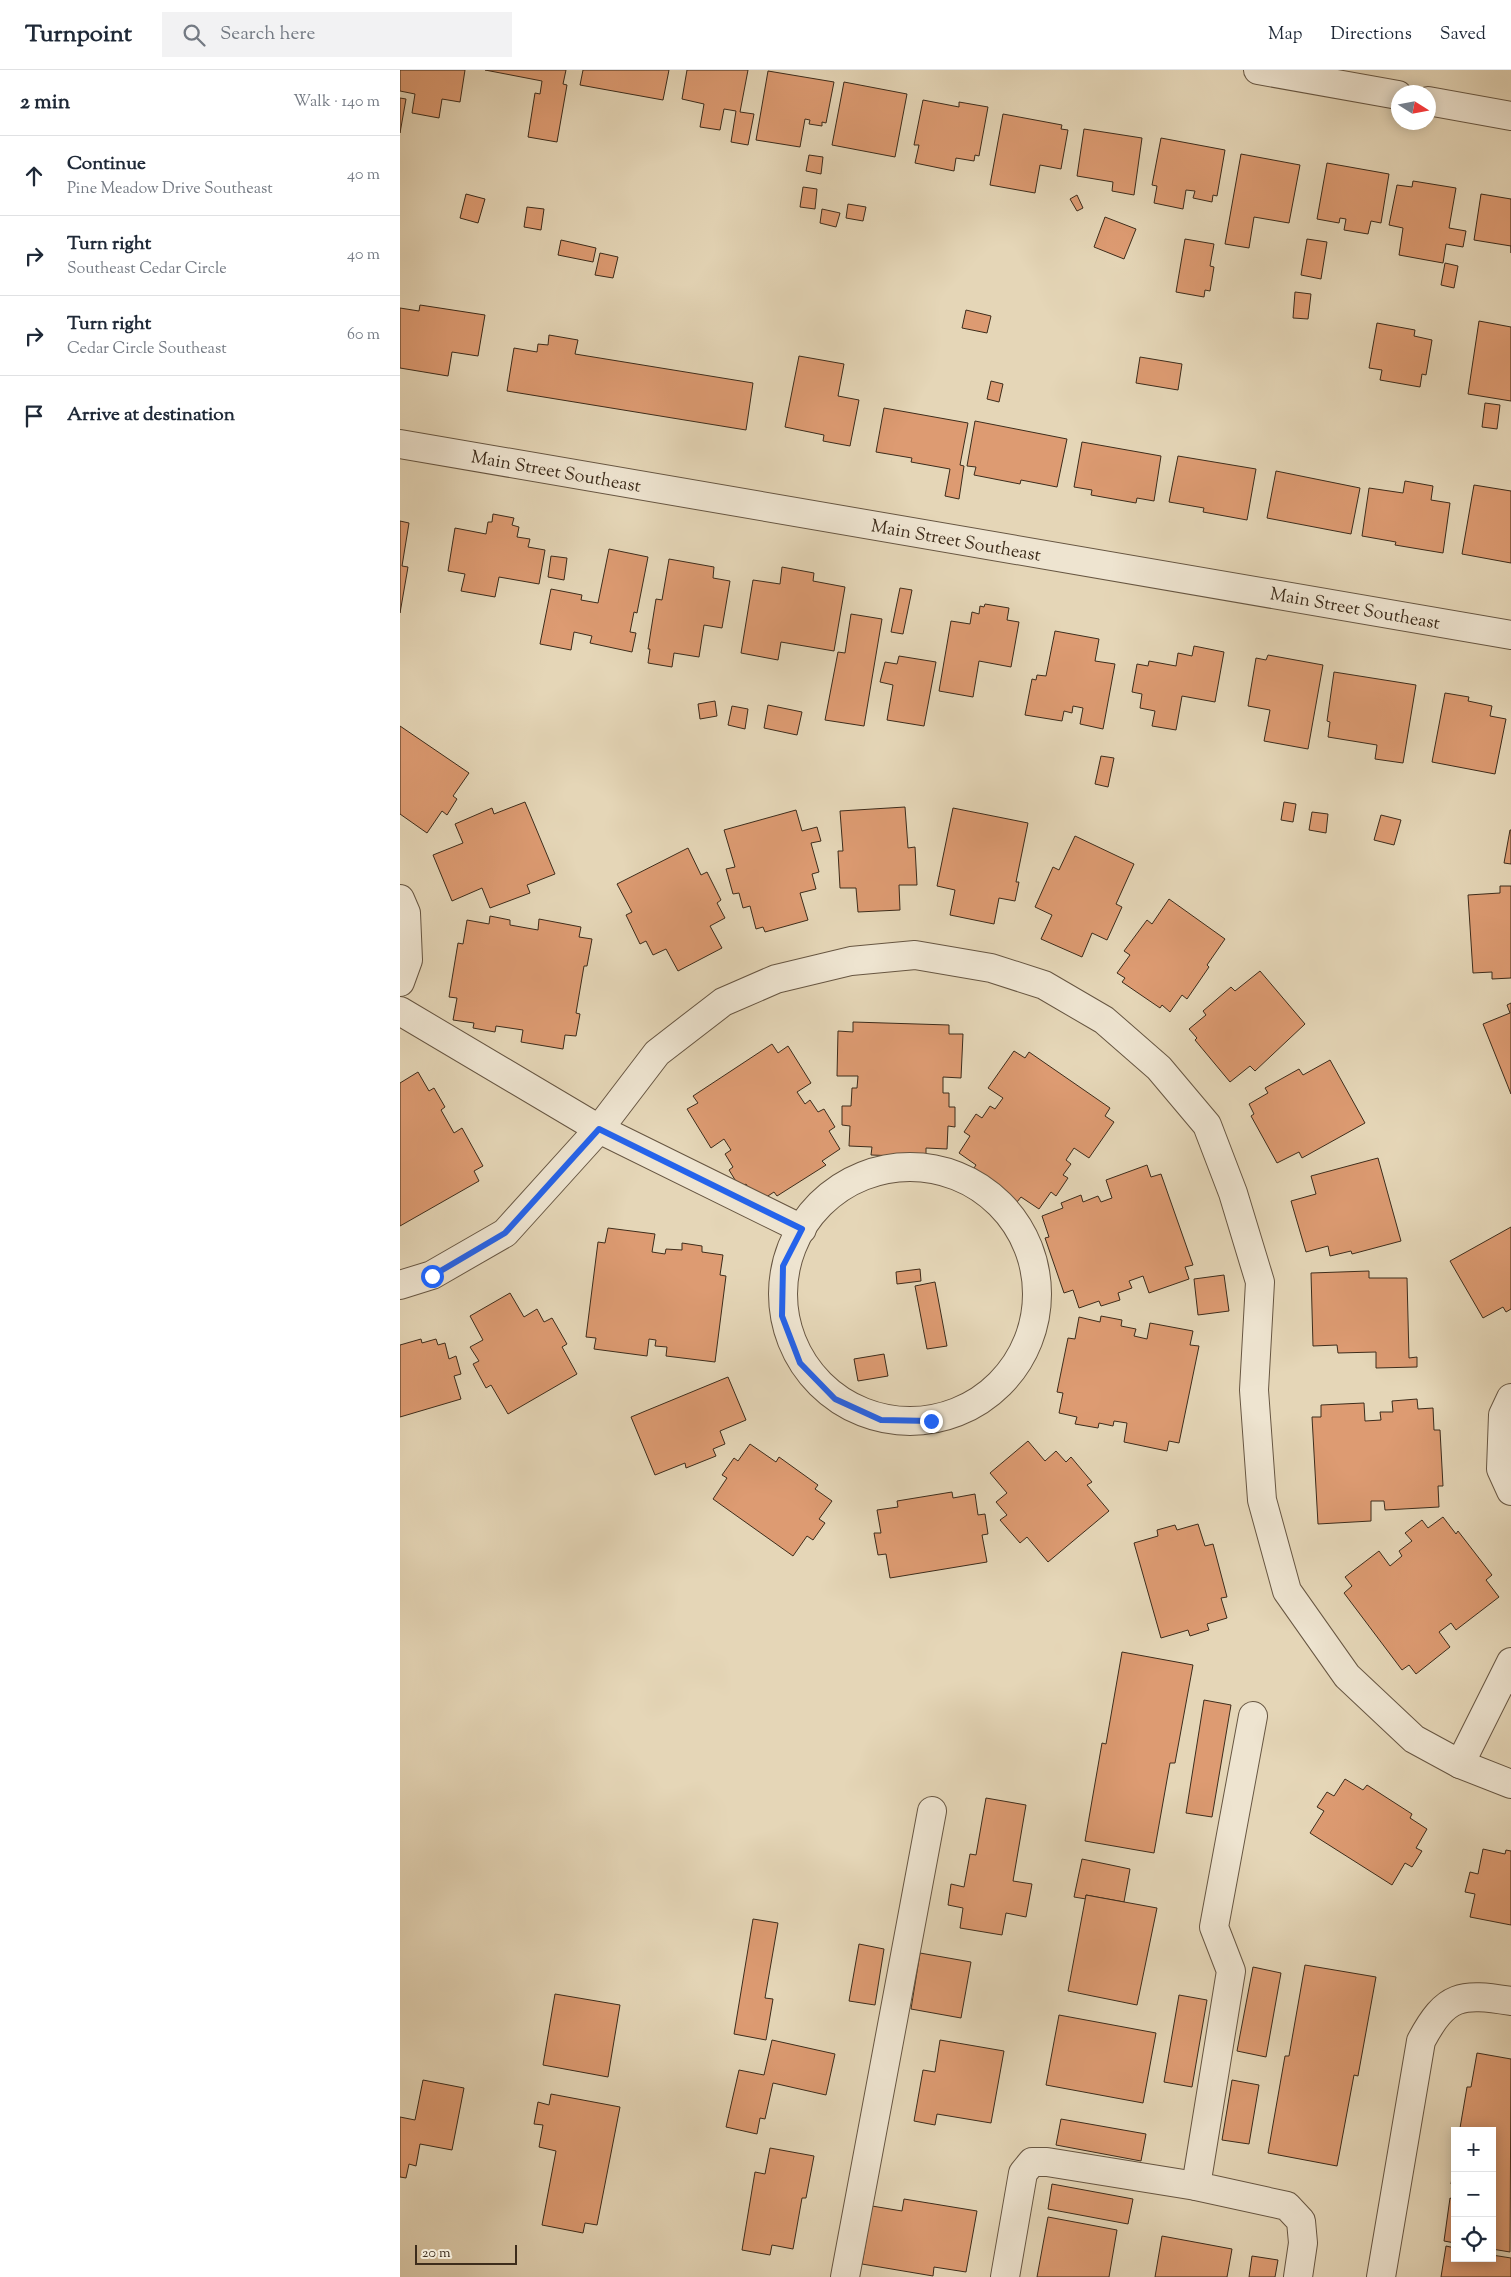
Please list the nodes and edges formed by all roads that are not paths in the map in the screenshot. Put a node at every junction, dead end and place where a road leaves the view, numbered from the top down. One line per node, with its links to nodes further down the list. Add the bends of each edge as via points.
1 (1258, 70): 2 (street)
2 (1391, 94)
3 (1436, 102): 4 (street)
4 (1511, 116)
5 (400, 444): 6 (street, Main Street Southeast)
6 (1511, 635)
7 (400, 899): 8 (street, via 406,913 408,960)
8 (400, 982)
9 (400, 1011): 10 (street)
10 (599, 1129): 11 (street); 12 (street, via 505,1233 432,1276); 17 (street, via 657,1053 724,1002 776,979 851,961 915,954 991,968 1044,985 1104,1020 1159,1068 1207,1125 1233,1193 1260,1282 1254,1390 1262,1500 1287,1591 1346,1676 1414,1739)
11 (802, 1229): 11 (street, via 783,1266 782,1316 800,1363 835,1399 881,1420 931,1421 978,1403 1015,1368 1035,1322 1036,1272 1018,1224 984,1188 937,1168 887,1166 834,1192)
12 (400, 1285)
13 (1511, 1398): 14 (street, via 1503,1414 1501,1469)
14 (1511, 1491)
15 (1511, 1662): 17 (street)
16 (1253, 1716): 21 (street, via 1214,1927 1232,1971)
17 (1460, 1764): 18 (street)
18 (1511, 1784)
19 (932, 1811): 22 (street)
20 (1511, 2001): 25 (street, via 1479,1996 1451,2002 1434,2018 1421,2041)
21 (1196, 2186): 23 (street, via 1032,2162 1023,2174); 24 (street, via 1287,2206 1300,2221 1303,2242)
22 (845, 2277)
23 (1005, 2277)
24 (1298, 2277)
25 (1381, 2277)

